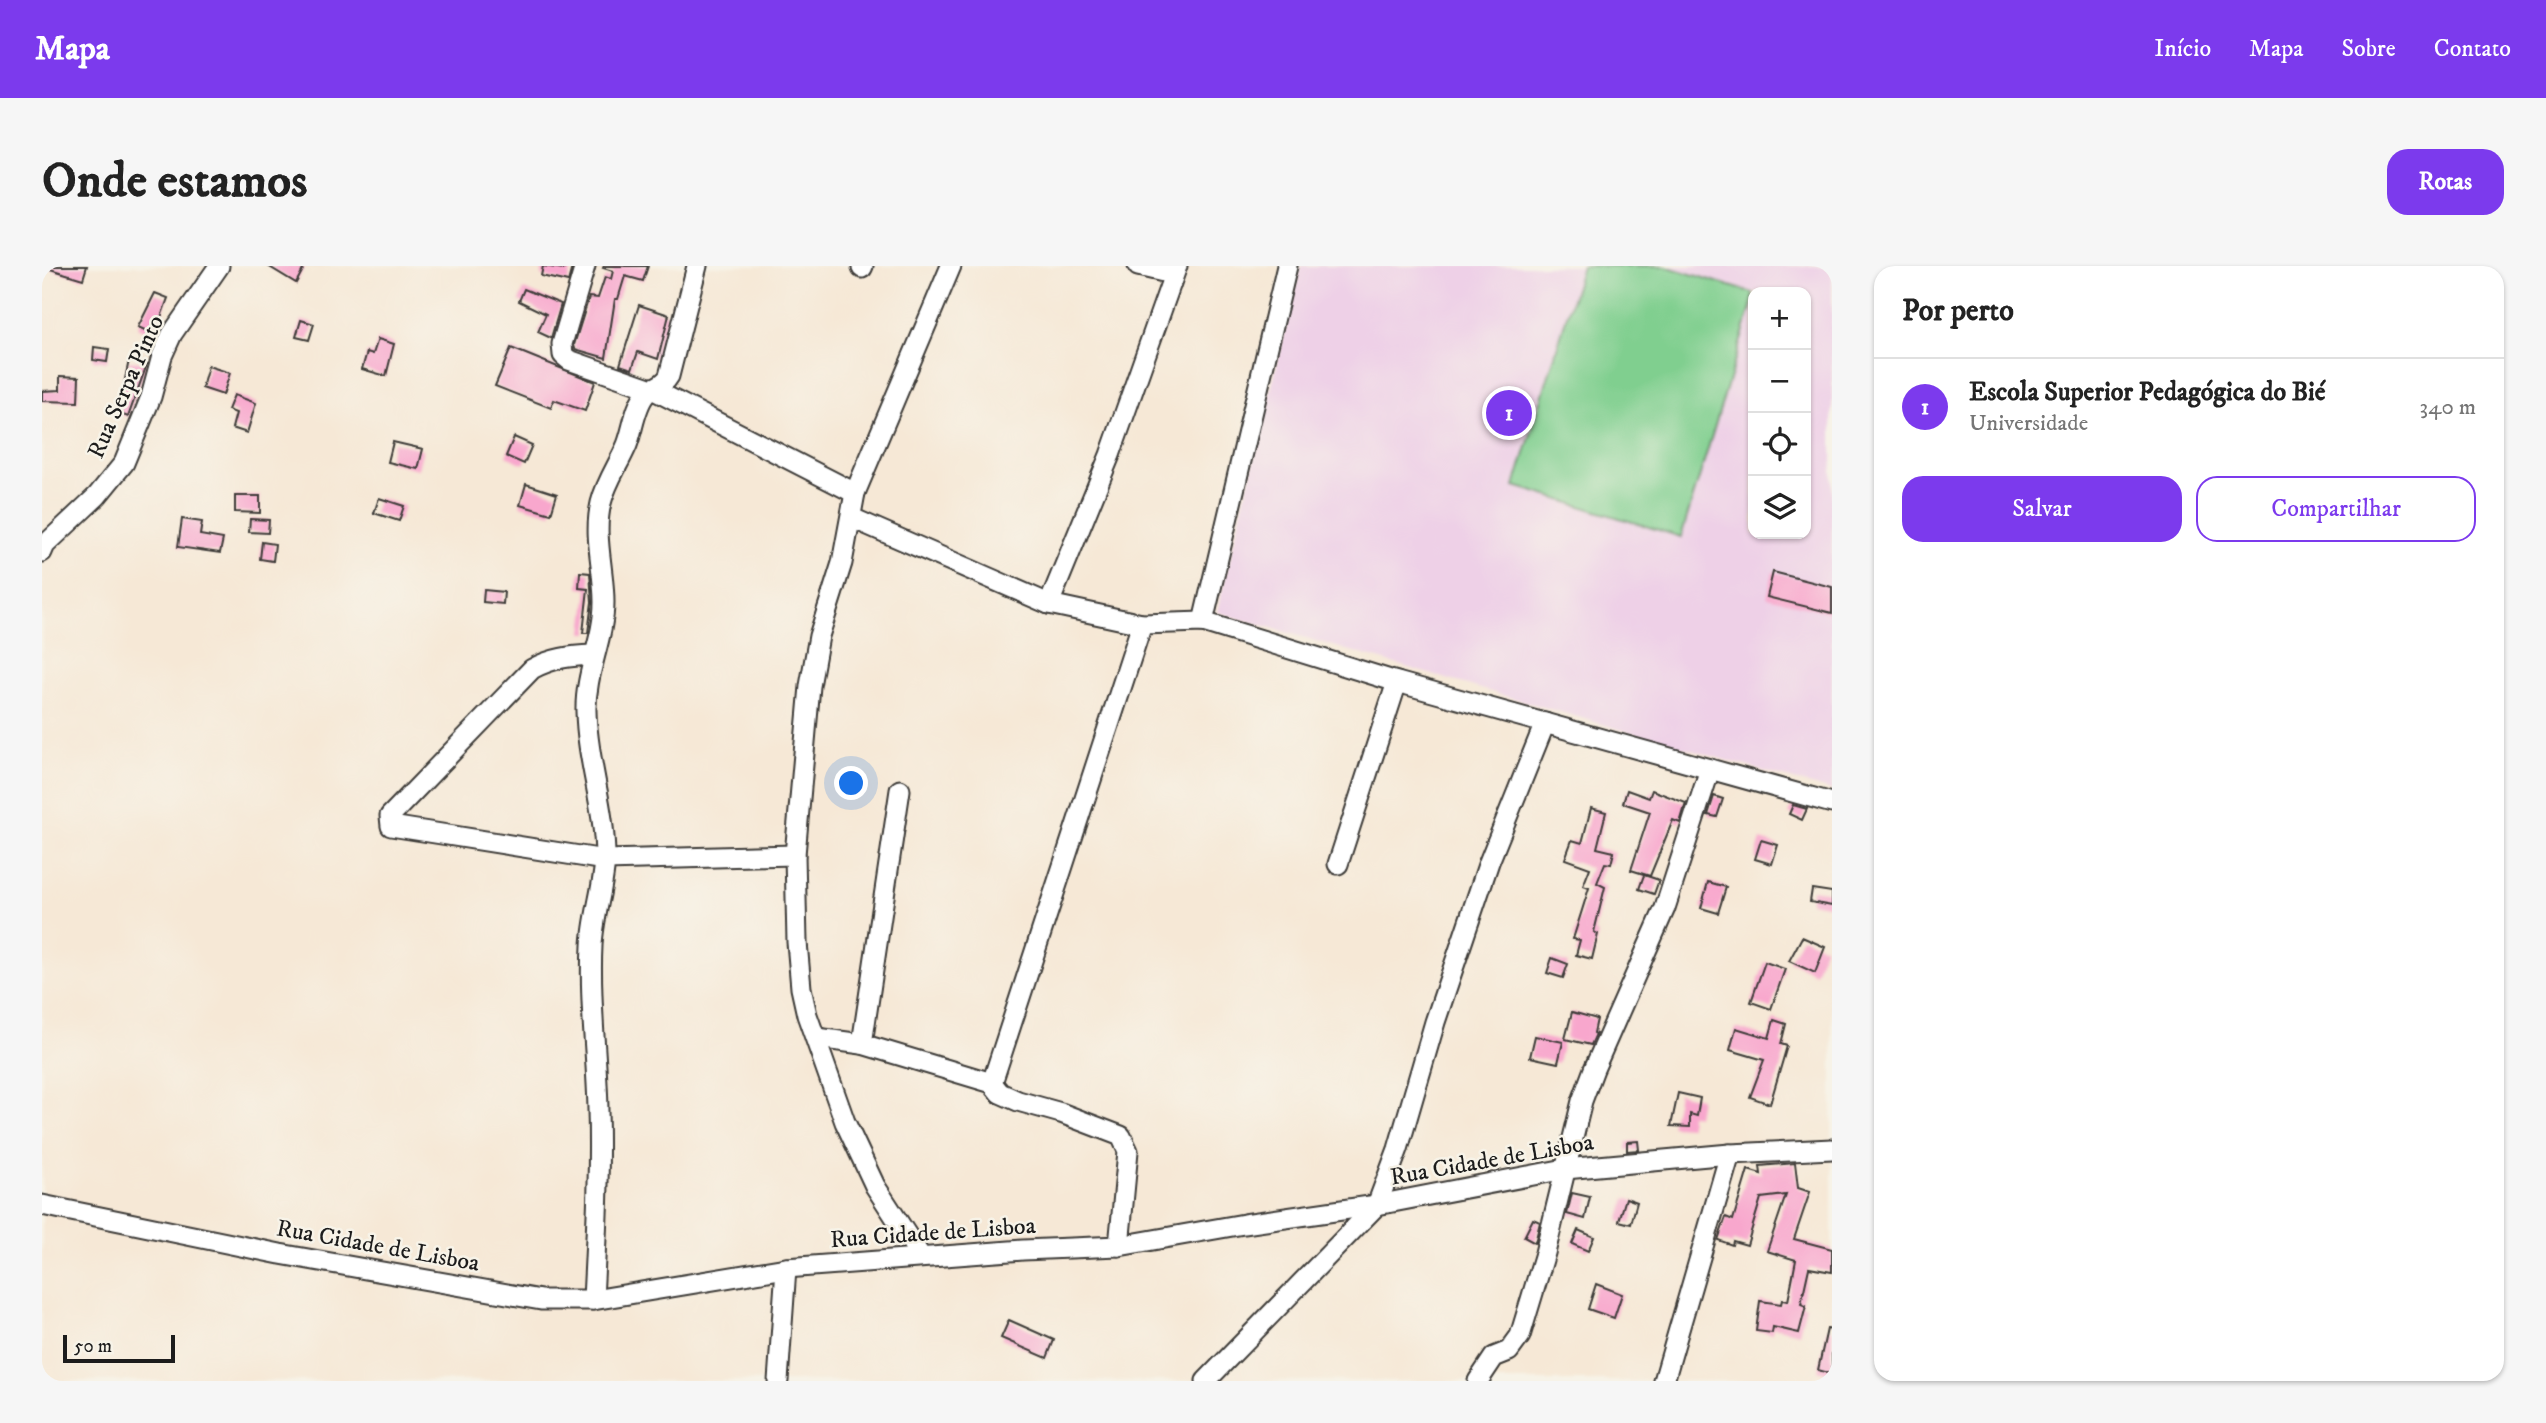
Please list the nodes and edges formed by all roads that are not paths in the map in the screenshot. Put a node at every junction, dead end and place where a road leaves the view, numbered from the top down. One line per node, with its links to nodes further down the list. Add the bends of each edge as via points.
1 (219, 266): 11 (street, Rua Serpa Pinto, via 172,334 124,463)
2 (585, 266): 8 (street, via 562,344 563,355)
3 (697, 266): 8 (street, via 669,376)
4 (951, 266): 9 (street)
5 (1138, 266): 7 (street)
6 (1287, 266): 13 (street)
7 (1175, 270): 12 (street, via 1110,455)
8 (652, 389): 9 (street); 15 (street, via 643,397 602,499 598,542 604,603)
9 (855, 493): 10 (street)
10 (852, 518): 12 (street); 21 (street, via 810,686)
11 (42, 552)
12 (1049, 604): 14 (street)
13 (1202, 622): 14 (street); 16 (street)
14 (1142, 625): 26 (street)
15 (593, 654): 22 (street, via 586,710 603,815); 22 (street, via 565,656 532,669 389,820 395,829)
16 (1397, 682): 17 (street); 23 (street)
17 (1545, 723): 18 (street); 31 (street, via 1489,862)
18 (1710, 769): 20 (street); 29 (street, via 1665,908 1590,1080)
19 (900, 790): 25 (street)
20 (1832, 803)
21 (795, 855): 22 (street); 24 (street, via 801,988)
22 (605, 860): 35 (street, via 592,944 598,1151)
23 (1338, 864)
24 (817, 1038): 25 (street); 33 (street, via 845,1122 870,1176)
25 (862, 1044): 26 (street)
26 (992, 1083): 32 (street, via 1000,1093 1018,1101 1121,1136 1128,1152)
27 (1832, 1149): 28 (street, Rua Cidade de Lisboa)
28 (1730, 1154): 29 (street, Rua Cidade de Lisboa); 39 (street)
29 (1565, 1169): 31 (street, Rua Cidade de Lisboa); 38 (street, via 1520,1336 1509,1351 1494,1357)
30 (42, 1205): 35 (street, Rua Cidade de Lisboa, via 280,1254 541,1300)
31 (1377, 1205): 32 (street, Rua Cidade de Lisboa); 37 (street)
32 (1119, 1246): 33 (street, Rua Cidade de Lisboa)
33 (921, 1257): 34 (street, Rua Cidade de Lisboa)
34 (786, 1268): 35 (street, Rua Cidade de Lisboa); 36 (street)
35 (593, 1300)
36 (778, 1381)
37 (1206, 1381)
38 (1478, 1381)
39 (1664, 1381)

